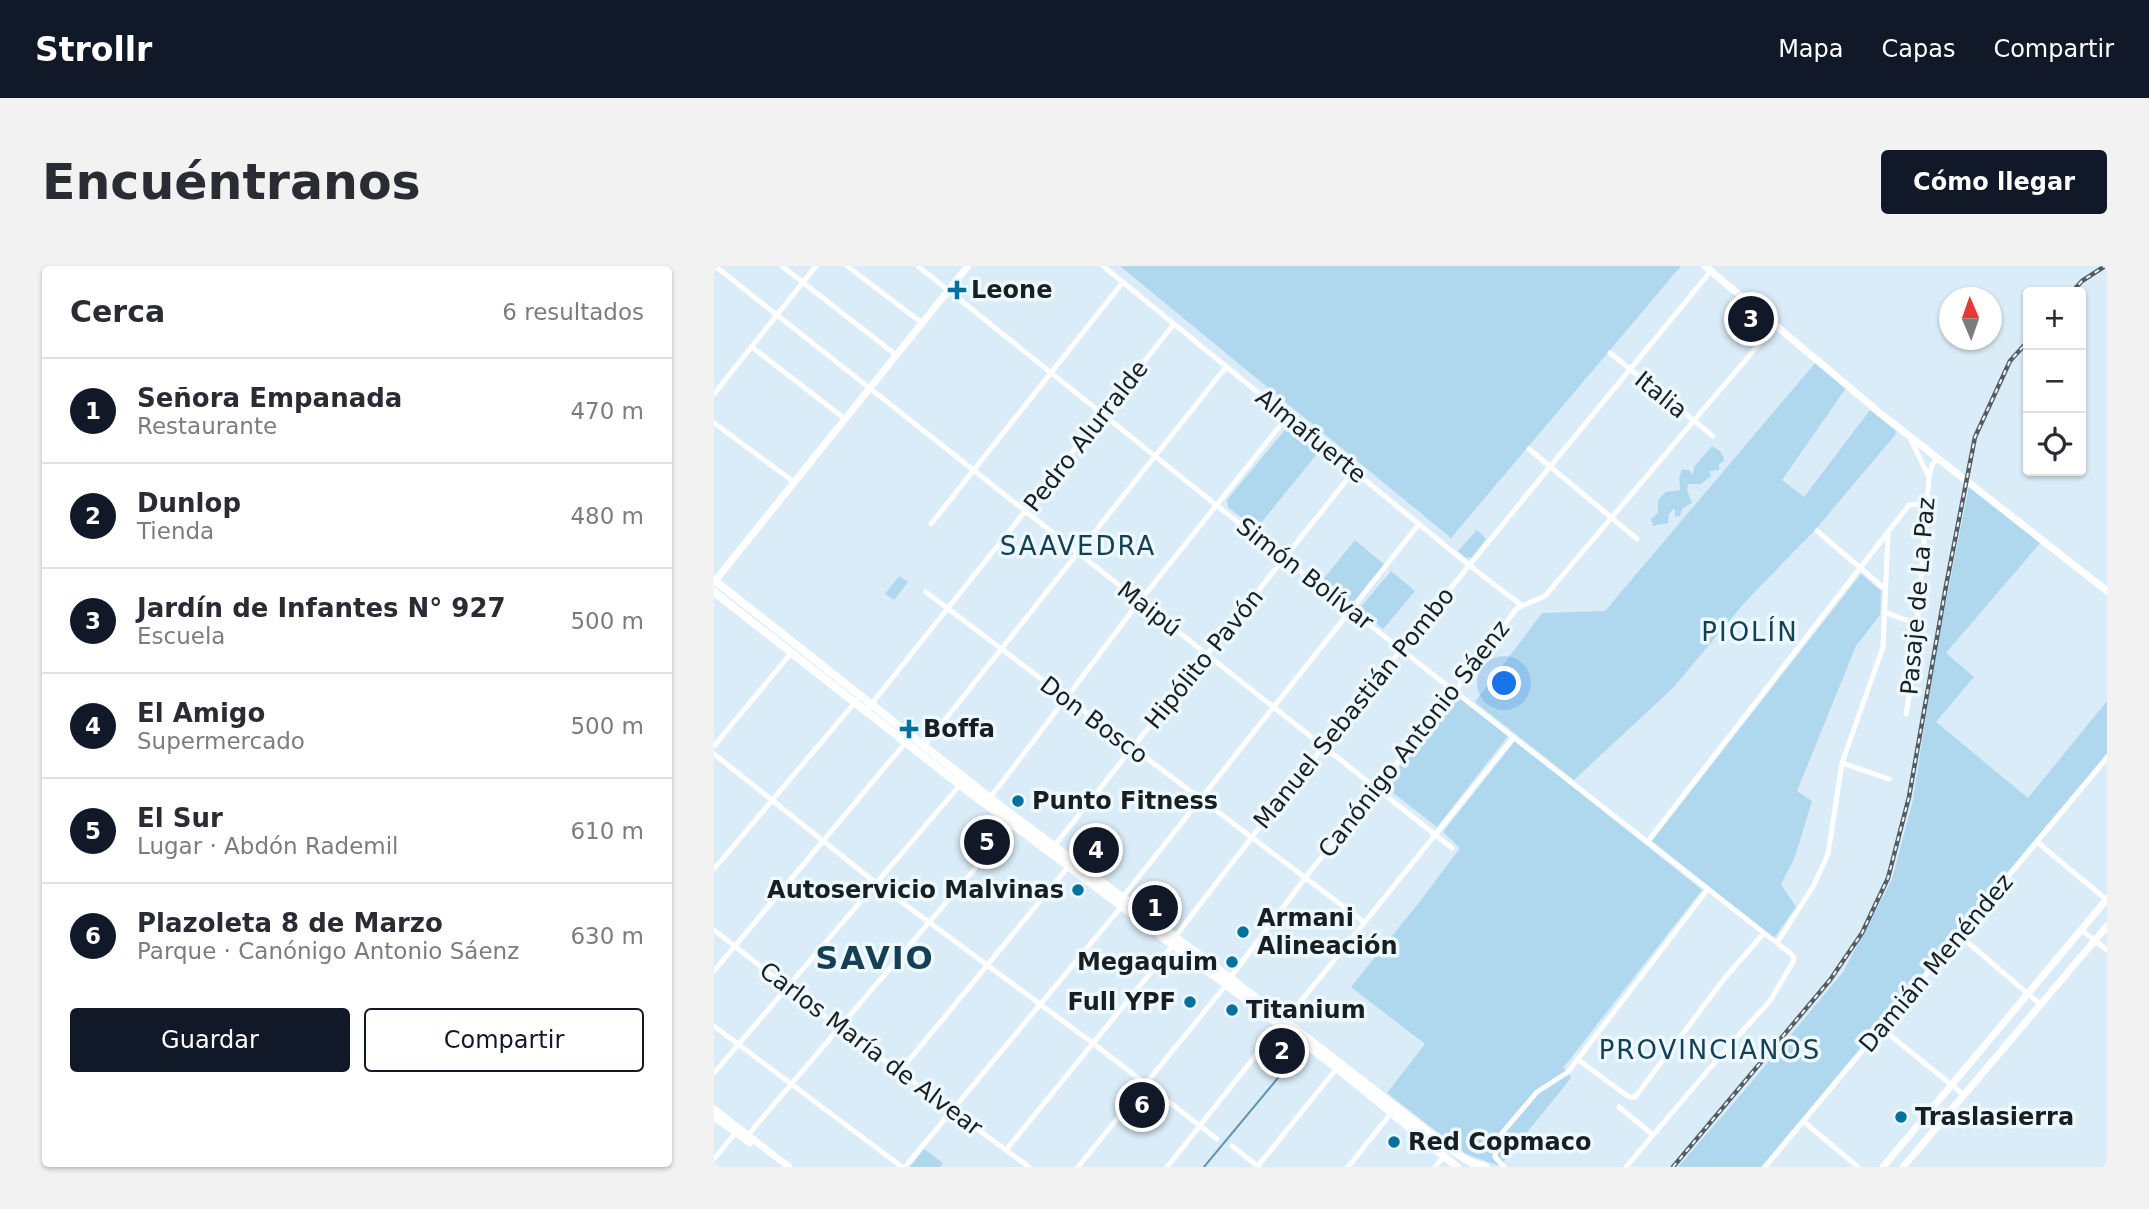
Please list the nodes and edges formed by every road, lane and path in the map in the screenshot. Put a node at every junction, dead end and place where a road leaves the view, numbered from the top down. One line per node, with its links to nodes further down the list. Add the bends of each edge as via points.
1 (715, 266): 12 (street, Maipú)
2 (782, 266): 9 (street)
3 (816, 266): 9 (street)
4 (847, 266): 13 (street)
5 (918, 266): 11 (street, Simón Bolívar)
6 (968, 266): 11 (main road)
7 (1103, 266): 10 (street, Almafuerte)
8 (1708, 269): 15 (main road); 20 (street, Manuel Sebastián Pombo)
9 (803, 282): 12 (street); 18 (street)
10 (1123, 282): 14 (street, Almafuerte); 21 (street)
11 (948, 290): 13 (main road); 21 (street, Simón Bolívar)
12 (777, 314): 16 (street); 22 (street, Maipú)
13 (922, 323): 18 (main road)
14 (1174, 324): 19 (street, Almafuerte); 24 (street, Pedro Alurralde)
15 (1776, 324): 27 (street, Canónigo Antonio Sáenz); 29 (main road)
16 (752, 347): 23 (street); 26 (street)
17 (1610, 353): 20 (street, Italia)
18 (896, 355): 22 (main road)
19 (1226, 367): 25 (street, Almafuerte); 32 (street)
20 (1630, 370): 27 (street, Italia); 34 (street, Manuel Sebastián Pombo)
21 (1051, 371): 24 (street, Simón Bolívar); 35 (street)
22 (870, 388): 26 (main road); 35 (street, Maipú)
23 (714, 394)
24 (1104, 413): 32 (street, Simón Bolívar); 41 (street, Pedro Alurralde)
25 (1287, 417): 36 (street, Almafuerte); 40 (street)
26 (845, 419): 38 (main road)
27 (1693, 420): 30 (street, Italia); 42 (street, Canónigo Antonio Sáenz)
28 (714, 423): 38 (street)
29 (1908, 434): 33 (main road); 37 (street, Pasaje de La Paz)
30 (1713, 436)
31 (1529, 449): 34 (street)
32 (1155, 457): 40 (street, Simón Bolívar); 48 (street)
33 (1938, 458): 37 (street, Pasaje de La Paz); 54 (main road)
34 (1549, 466): 42 (street); 50 (street, Manuel Sebastián Pombo)
35 (974, 470): 41 (street, Maipú); 43 (street)
36 (1354, 471): 44 (street, Almafuerte); 49 (street, Hipólito Pavón)
37 (1929, 478): 39 (street, Pasaje de La Paz)
38 (794, 482): 52 (main road)
39 (1927, 504): 46 (street, via 1909,505); 62 (street, Pasaje de La Paz)
40 (1216, 505): 49 (street, Simón Bolívar); 57 (street)
41 (1026, 511): 48 (street, Maipú); 59 (street, Pedro Alurralde)
42 (1612, 518): 47 (street); 58 (street, Canónigo Antonio Sáenz, via 1545,596)
43 (931, 524)
44 (1419, 524): 50 (street, Almafuerte); 60 (street)
45 (1817, 531): 51 (street)
46 (1888, 535): 51 (street); 53 (street)
47 (1637, 539)
48 (1079, 553): 57 (street, Maipú); 64 (street)
49 (1285, 558): 60 (street, Simón Bolívar); 66 (street, Hipólito Pavón)
50 (1469, 565): 58 (street, Almafuerte); 63 (street, Manuel Sebastián Pombo)
51 (1860, 570): 53 (street); 91 (street)
52 (714, 580): 69 (main road)
53 (1885, 589): 61 (street)
54 (2107, 591)
55 (714, 592): 65 (main road)
56 (926, 592): 59 (street, Don Bosco)
57 (1139, 601): 66 (street, Maipú); 68 (street)
58 (1521, 605): 67 (street, Canónigo Antonio Sáenz)
59 (948, 608): 64 (street, Don Bosco); 71 (street, Pedro Alurralde)
60 (1351, 609): 63 (street, Simón Bolívar); 70 (street)
61 (1884, 612): 62 (street); 81 (street, via 1881,653)
62 (1917, 624): 72 (street, Pasaje de La Paz)
63 (1401, 648): 67 (street, Simón Bolívar); 77 (street, Manuel Sebastián Pombo)
64 (1001, 649): 68 (street, Don Bosco); 76 (street)
65 (792, 652): 69 (main road); 75 (street)
66 (1207, 654): 70 (street, Maipú); 78 (street, Hipólito Pavón)
67 (1455, 691): 73 (street, Simón Bolívar); 84 (street, Canónigo Antonio Sáenz)
68 (1065, 698): 78 (street, Don Bosco); 85 (street)
69 (858, 699): 71 (main road); 86 (street)
70 (1273, 707): 77 (street, Maipú); 87 (street)
71 (869, 708): 74 (main road); 76 (main road)
72 (1906, 714)
73 (1514, 737): 89 (street); 91 (street, Simón Bolívar)
74 (906, 742): 83 (main road); 92 (street)
75 (714, 746)
76 (924, 747): 85 (main road)
77 (1323, 747): 84 (street, Maipú); 90 (street, Manuel Sebastián Pombo)
78 (1132, 749): 87 (street, Don Bosco); 94 (street, Hipólito Pavón)
79 (714, 754): 86 (street)
80 (2107, 758): 93 (street, Damián Menéndez)
81 (1842, 763): 82 (street); 112 (street, via 1828,854)
82 (1889, 779)
83 (960, 785): 88 (main road); 99 (street)
84 (1378, 788): 89 (street, Maipú); 98 (street, Canónigo Antonio Sáenz)
85 (990, 798): 88 (main road)
86 (772, 799): 92 (street); 97 (street)
87 (1200, 799): 90 (street, Don Bosco); 102 (street)
88 (1015, 821): 94 (main road); 96 (main road); 104 (street)
89 (1435, 834): 95 (street, Maipú); 103 (street)
90 (1251, 838): 98 (street, Don Bosco); 111 (street, Manuel Sebastián Pombo)
91 (1648, 841): 100 (street, Simón Bolívar)
92 (823, 842): 99 (street); 113 (street)
93 (2037, 842): 101 (street); 109 (street, Damián Menéndez)
94 (1054, 846): 102 (main road)
95 (1452, 848)
96 (1068, 866): 102 (main road); 115 (street)
97 (714, 869)
98 (1305, 878): 103 (street, Don Bosco); 117 (street, Canónigo Antonio Sáenz)
99 (876, 883): 104 (street); 118 (street)
100 (1708, 889): 108 (street, Simón Bolívar); 128 (street)
101 (2107, 900): 107 (main road)
102 (1122, 902): 111 (main road); 121 (street)
103 (1364, 922): 122 (street)
104 (930, 923): 115 (street); 124 (street)
105 (2107, 926): 110 (main road)
106 (714, 930): 113 (street, Carlos María de Alvear)
107 (2081, 930): 110 (street); 119 (main road)
108 (1764, 933): 112 (street, Simón Bolívar); 128 (street, via 1635,1097)
109 (1959, 935): 119 (street); 125 (street, Damián Menéndez)
110 (2095, 940): 114 (street); 120 (main road)
111 (1174, 941): 117 (main road); 127 (street, Manuel Sebastián Pombo)
112 (1777, 943): 144 (street, Simón Bolívar, via 1794,958 1770,1001)
113 (736, 947): 116 (street); 118 (street, Carlos María de Alvear)
114 (2107, 950)
115 (986, 965): 121 (street); 130 (street)
116 (714, 971)
117 (1228, 981): 122 (main road); 132 (street, Canónigo Antonio Sáenz)
118 (787, 986): 124 (street, Carlos María de Alvear); 126 (street)
119 (2029, 993): 120 (street); 134 (main road)
120 (2041, 1004): 135 (main road)
121 (1041, 1005): 127 (street); 137 (street)
122 (1283, 1023): 129 (main road); 142 (street); 161 (main road, via 1450,1149)
123 (714, 1027): 126 (street)
124 (840, 1028): 130 (street, Carlos María de Alvear); 133 (street)
125 (1881, 1028): 134 (street); 141 (street, Damián Menéndez)
126 (739, 1044): 131 (street); 133 (street)
127 (1094, 1045): 132 (street); 148 (street, Manuel Sebastián Pombo)
128 (1577, 1059): 162 (street, via 1568,1072 1537,1092 1498,1138 1495,1157)
129 (1337, 1069): 139 (main road); 157 (street)
130 (900, 1071): 137 (street, Carlos María de Alvear)
131 (714, 1073)
132 (1147, 1084): 142 (street); 155 (street, Canónigo Antonio Sáenz)
133 (793, 1085): 145 (street); 153 (street)
134 (1951, 1086): 135 (street); 166 (main road)
135 (1964, 1095): 167 (main road)
136 (1619, 1107): 144 (street)
137 (953, 1109): 148 (street, Carlos María de Alvear); 153 (street)
138 (714, 1110): 143 (main road)
139 (1392, 1112): 149 (main road); 158 (street)
140 (714, 1117): 143 (main road)
141 (1803, 1121): 164 (street, Damián Menéndez); 165 (street)
142 (1201, 1126): 146 (street); 156 (street)
143 (737, 1130): 145 (main road); 150 (street)
144 (1653, 1135): 163 (street)
145 (747, 1137): 151 (main road); 152 (main road)
146 (1217, 1139)
147 (1231, 1146): 157 (street)
148 (1006, 1150): 154 (street, Carlos María de Alvear)
149 (1445, 1155): 159 (street); 160 (main road)
150 (714, 1159)
151 (782, 1167)
152 (789, 1167)
153 (904, 1167)
154 (1029, 1167)
155 (1078, 1167)
156 (1167, 1167)
157 (1258, 1167)
158 (1348, 1167)
159 (1434, 1167)
160 (1457, 1167)
161 (1486, 1167)
162 (1504, 1167)
163 (1626, 1167)
164 (1765, 1167)
165 (1858, 1167)
166 (1883, 1167)
167 (1903, 1167)

